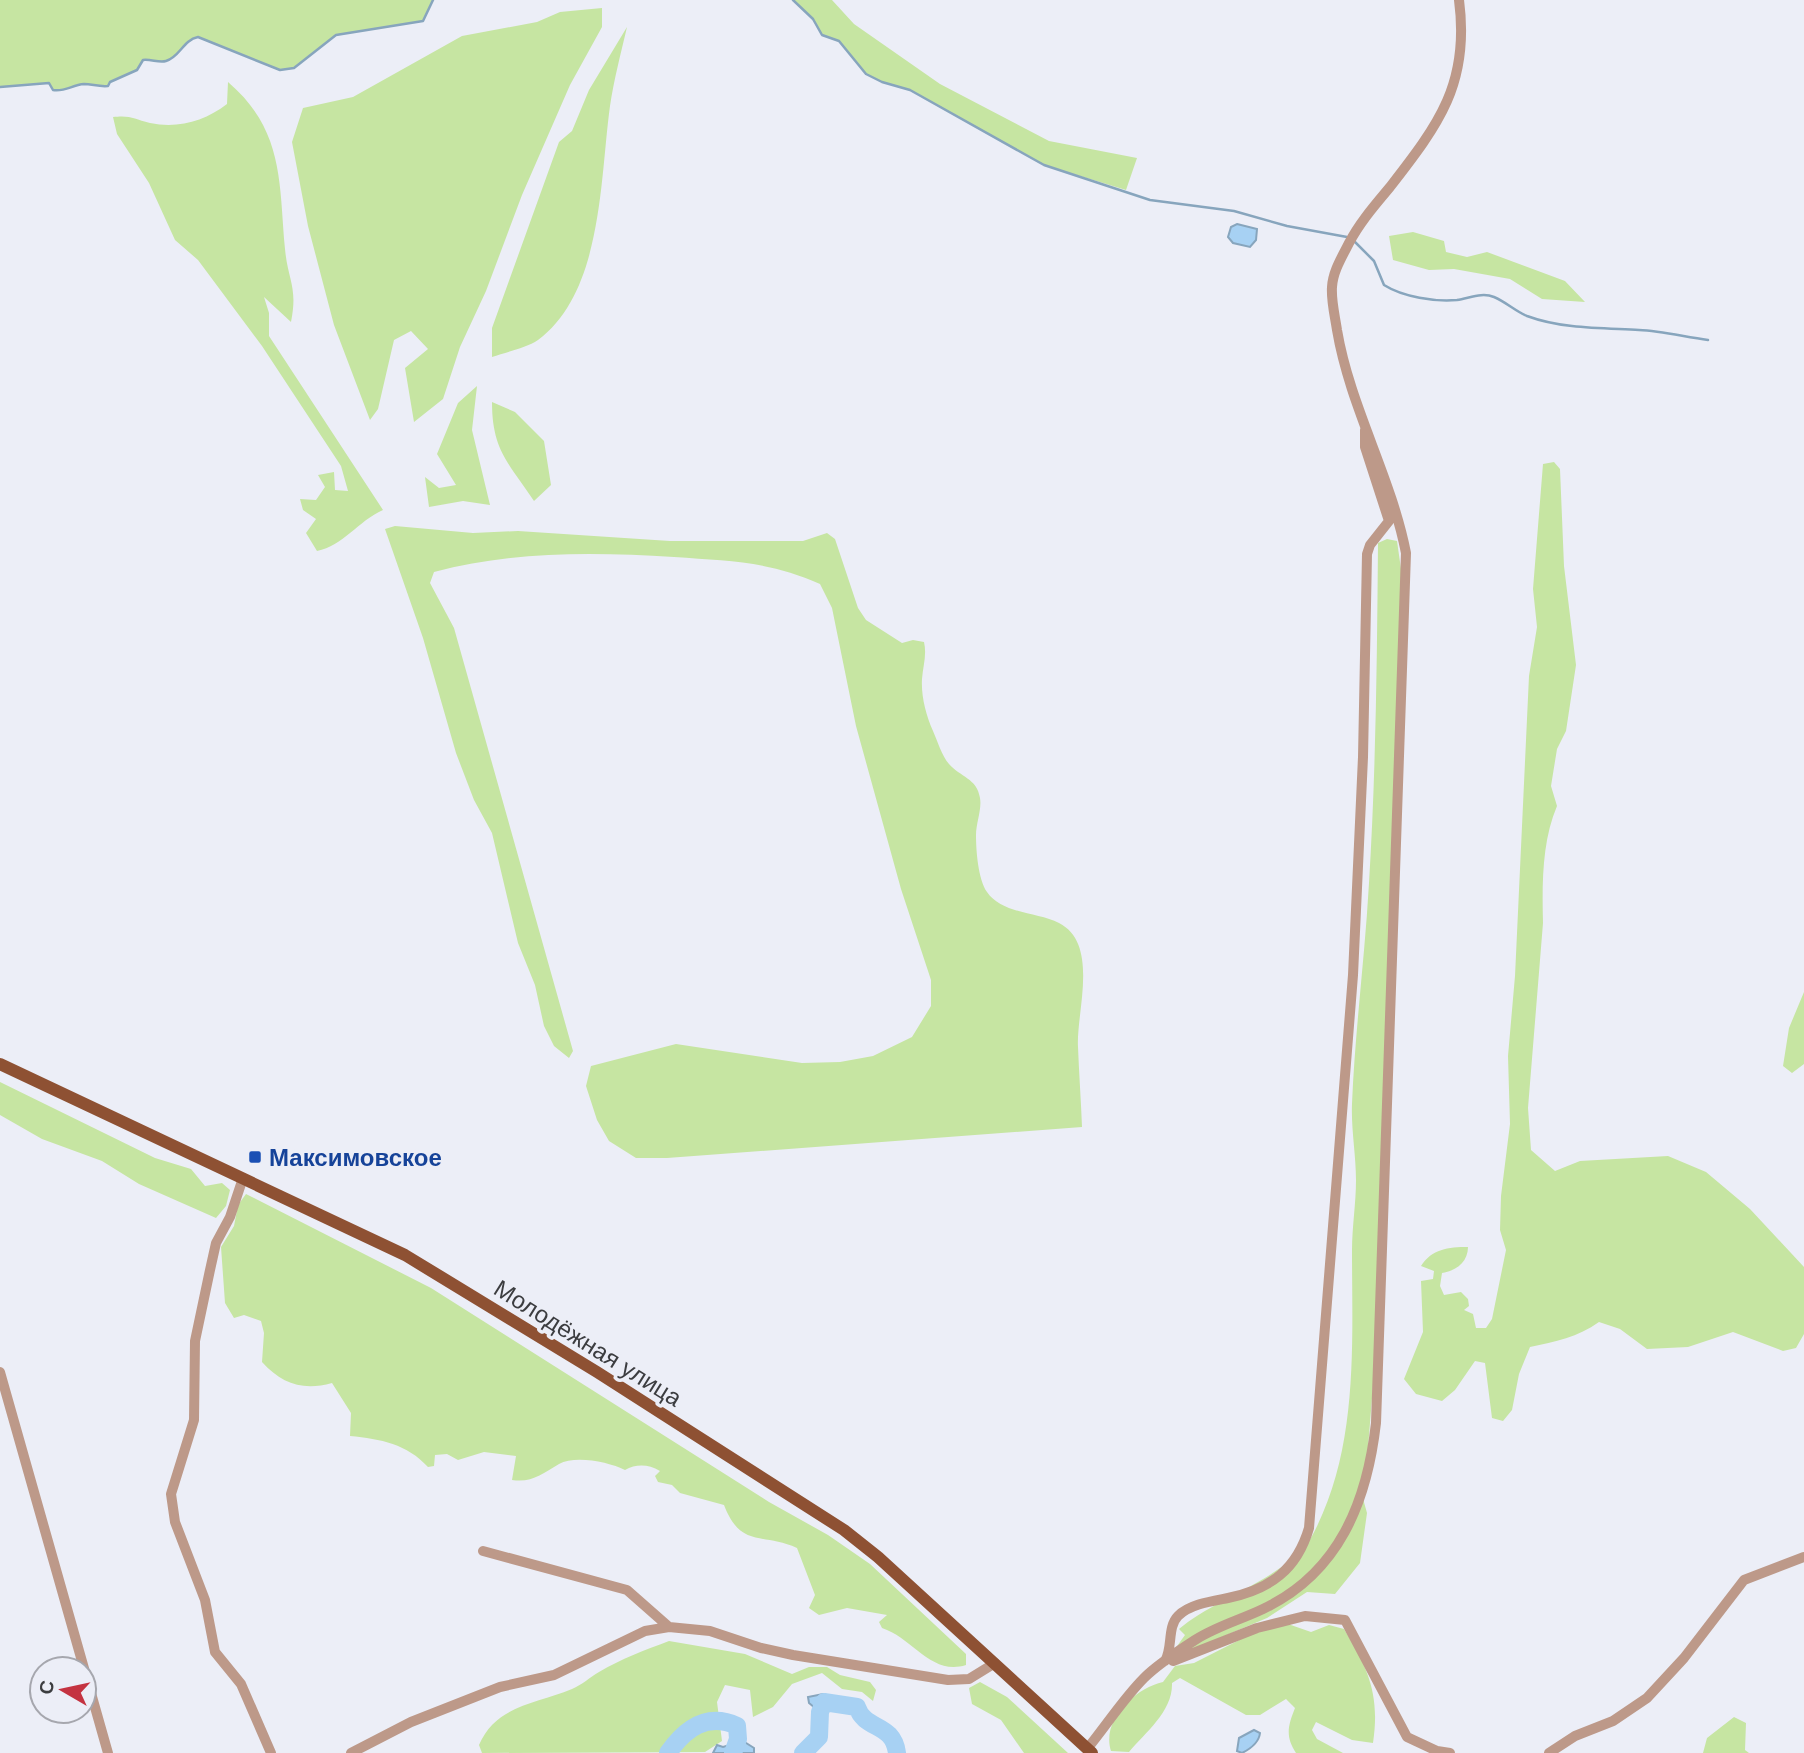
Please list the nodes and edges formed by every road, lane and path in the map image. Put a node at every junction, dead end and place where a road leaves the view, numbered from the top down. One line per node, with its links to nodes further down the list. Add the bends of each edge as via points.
1 (1459, 0): 2 (street, via 1462,56 1447,104 1430,136 1357,227 1334,274 1332,302 1342,361)
2 (1365, 423): 12 (street, via 1365,447 1389,521 1367,554 1353,975 1309,1528 1296,1561 1283,1572 1247,1592 1180,1614 1175,1619 1170,1653); 12 (street, via 1406,553 1371,1465 1360,1504 1344,1536 1320,1566 1264,1609 1220,1626)
3 (0, 1064): 4 (main road, Молодёжная улица)
4 (243, 1178): 11 (main road, Молодёжная улица, via 405,1255 833,1523 878,1557); 15 (street, via 209,1270 195,1342 194,1420 172,1494 175,1522 205,1600 215,1652 242,1684)
5 (0, 1372): 14 (street)
6 (483, 1551): 10 (street, via 627,1590)
7 (1804, 1557): 8 (street)
8 (1791, 1564): 9 (street); 18 (street, via 1744,1580 1647,1698)
9 (1804, 1565)
10 (669, 1627): 11 (street, via 710,1631 793,1655 948,1681 969,1679); 16 (street, via 645,1631 554,1675 500,1687 411,1722)
11 (995, 1663): 13 (main road, Молодёжная улица)
12 (1161, 1665): 13 (street, via 1144,1678); 17 (street, via 1257,1628 1305,1616 1345,1620 1407,1737 1437,1752)
13 (1089, 1751)
14 (108, 1753)
15 (271, 1753)
16 (351, 1753)
17 (1450, 1753)
18 (1549, 1753)

